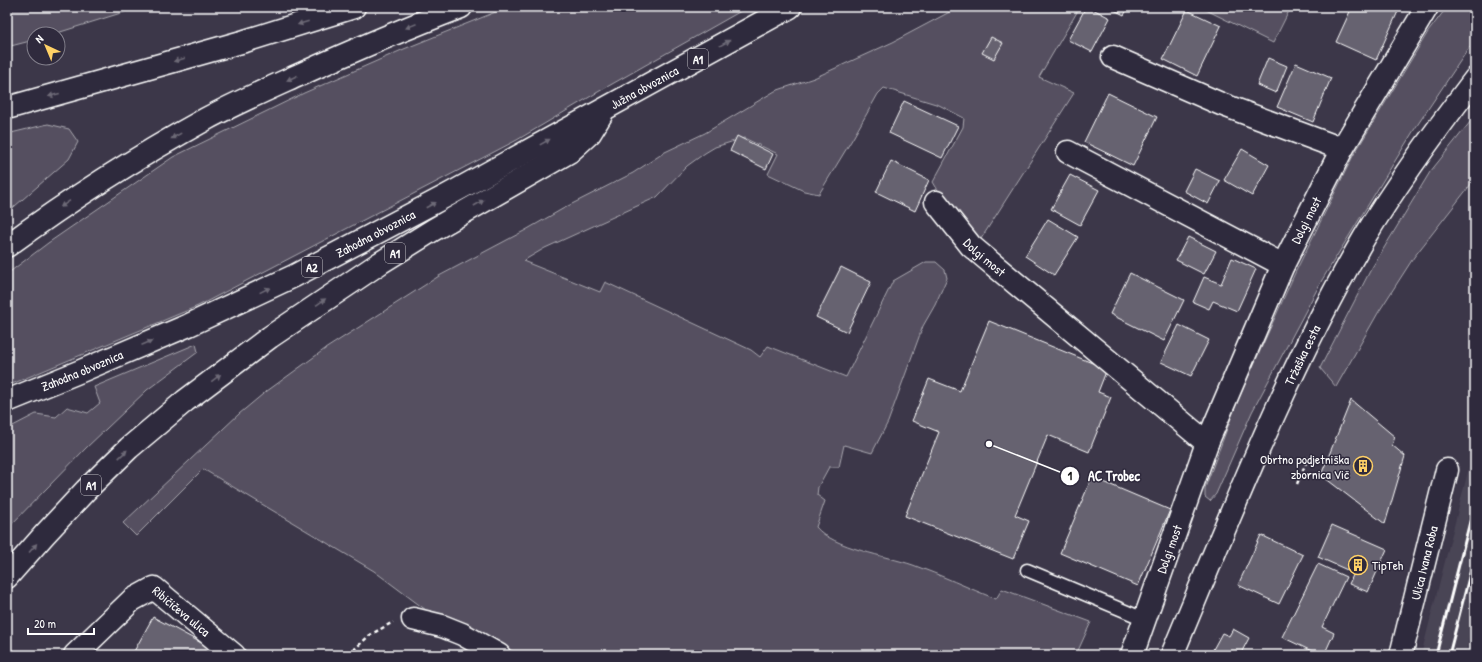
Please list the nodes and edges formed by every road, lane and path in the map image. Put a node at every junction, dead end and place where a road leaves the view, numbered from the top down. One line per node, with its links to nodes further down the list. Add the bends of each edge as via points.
1 (354, 7): 7 (main road, one-way to 7, via 245,41)
2 (461, 7): 12 (main road, one-way to 12, via 334,59 208,118 100,181)
3 (790, 7): 8 (main road, Južna obvoznica / A1, one-way to 3)
4 (1427, 7): 9 (main road, Dolgi most)
5 (1113, 57): 9 (main road, via 1221,104)
6 (1475, 79): 28 (main road, Tržaška cesta, via 1428,142 1376,220 1329,303 1271,422)
7 (7, 108)
8 (605, 109): 14 (main road, Zahodna obvoznica / A2, one-way to 8, via 189,326 287,280 398,223); 20 (main road, A1, one-way to 8, via 86,490 129,448 185,401 270,337 380,263 476,204 569,152 590,133)
9 (1342, 149): 13 (main road, Dolgi most)
10 (1068, 152): 13 (main road)
11 (936, 202): 15 (main road, Dolgi most, via 971,246)
12 (7, 246)
13 (1283, 264): 15 (main road, Dolgi most)
14 (7, 401)
15 (1207, 443): 22 (main road, Dolgi most)
16 (1314, 462): 18 (path, via 1308,458)
17 (1446, 470): 29 (main road, Ulica Ivana Roba)
18 (1297, 484)
19 (1027, 570): 22 (lane)
20 (7, 577)
21 (413, 619): 25 (path, via 393,622 370,635); 26 (main road, via 462,634)
22 (1144, 619): 27 (main road, Dolgi most)
23 (75, 655): 24 (main road, Ribičičeva ulica, via 132,600 154,588)
24 (234, 655)
25 (348, 655)
26 (499, 655)
27 (1132, 655)
28 (1172, 655)
29 (1401, 655)

